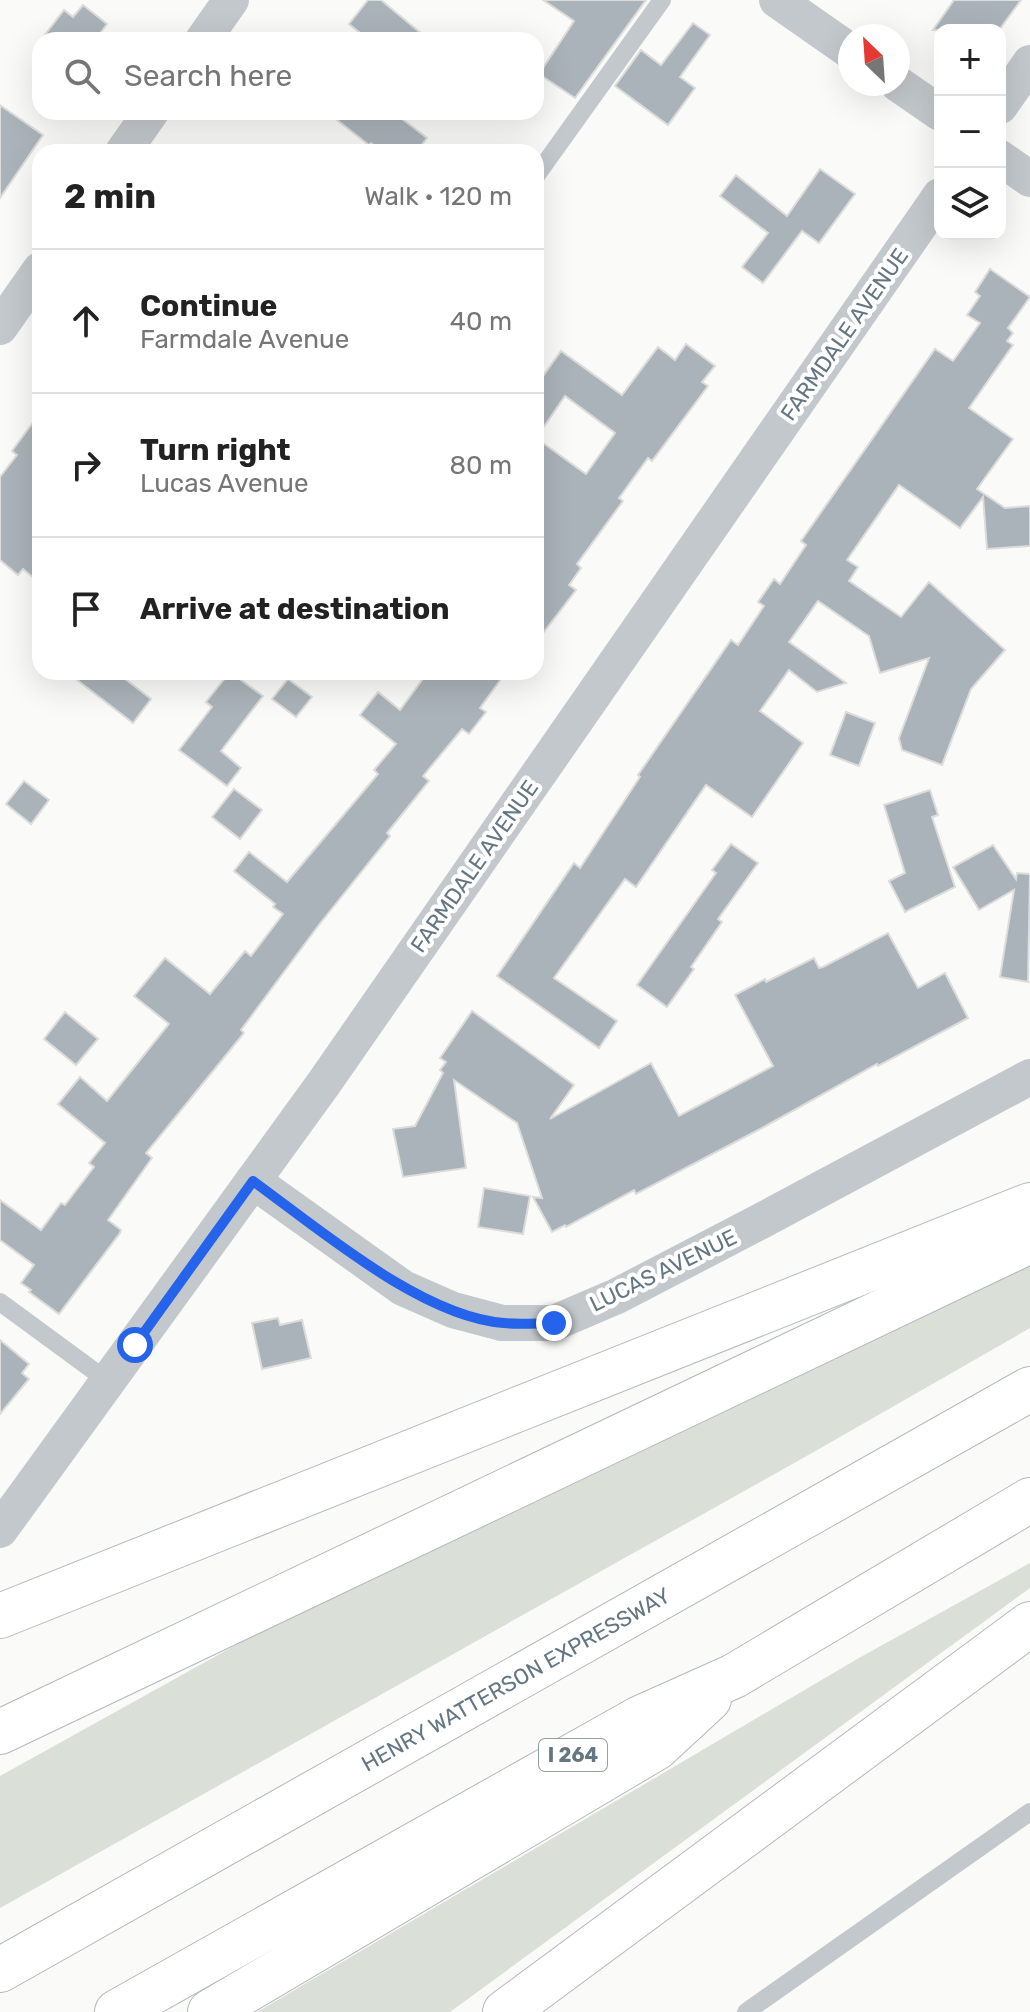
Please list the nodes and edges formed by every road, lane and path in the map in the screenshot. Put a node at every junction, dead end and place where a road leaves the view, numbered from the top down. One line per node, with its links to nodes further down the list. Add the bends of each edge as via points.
1 (231, 0): 4 (street)
2 (662, 0): 13 (lane)
3 (777, 0): 5 (street)
4 (209, 32)
5 (838, 43)
6 (1030, 63): 8 (street)
7 (910, 92): 9 (street)
8 (1006, 97)
9 (934, 109)
10 (145, 120): 11 (street)
11 (129, 144)
12 (1006, 162): 14 (street)
13 (544, 165)
14 (1030, 179)
15 (934, 205): 19 (street, FARMDALE AVENUE)
16 (32, 281): 17 (street)
17 (0, 327)
18 (1030, 1077): 19 (street, LUCAS AVENUE, via 617,1296 554,1323 502,1323 453,1310 403,1288)
19 (253, 1181): 23 (street, FARMDALE AVENUE)
20 (1030, 1205): 27 (highway)
21 (1030, 1241): 30 (highway)
22 (0, 1302): 23 (lane)
23 (109, 1382): 26 (street, FARMDALE AVENUE)
24 (1030, 1389): 32 (highway, HENRY WATTERSON EXPRESSWAY)
25 (1030, 1500): 29 (highway, I 264)
26 (0, 1530)
27 (0, 1616)
28 (1030, 1624): 36 (highway)
29 (734, 1676): 34 (highway, I 264, via 640,1718); 35 (highway, via 656,1748)
30 (0, 1732)
31 (1030, 1812): 37 (lane)
32 (19, 1953): 33 (highway, HENRY WATTERSON EXPRESSWAY)
33 (0, 1970)
34 (117, 2012)
35 (210, 2012)
36 (505, 2012)
37 (746, 2012)

